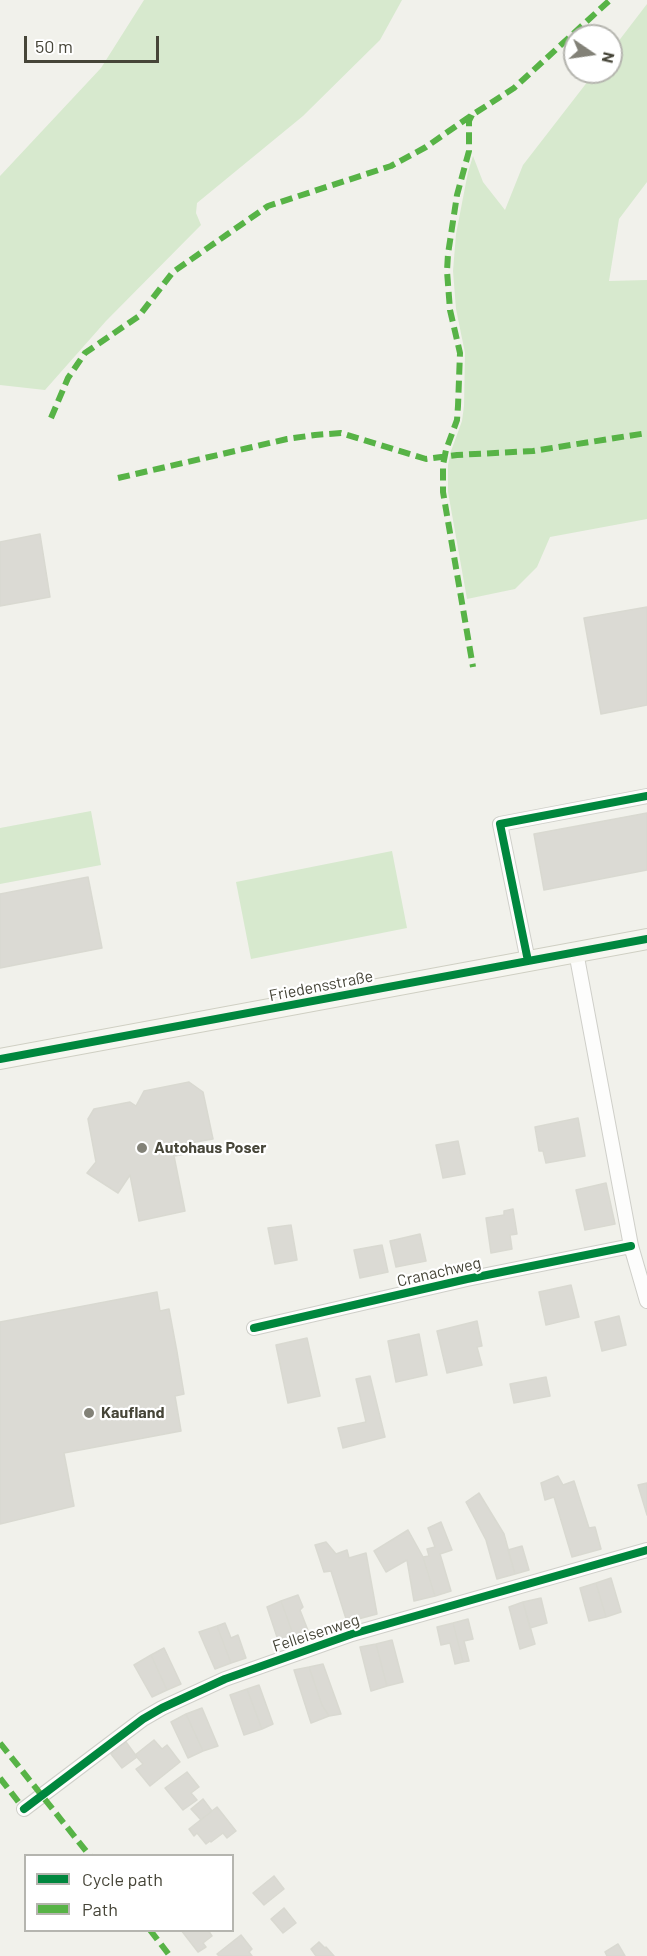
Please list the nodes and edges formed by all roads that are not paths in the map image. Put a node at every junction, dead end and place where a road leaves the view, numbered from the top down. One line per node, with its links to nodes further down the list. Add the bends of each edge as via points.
1 (647, 796): 4 (street, via 500,824)
2 (647, 939): 3 (street, Friedensstraße)
3 (576, 952): 4 (street, Friedensstraße); 6 (street)
4 (528, 961): 5 (street, Friedensstraße)
5 (0, 1059)
6 (631, 1246): 7 (street); 8 (street, Cranachweg)
7 (647, 1301)
8 (254, 1328)
9 (647, 1550): 10 (street, Felleisenweg, via 352,1634 225,1679 143,1719)
10 (24, 1809)

